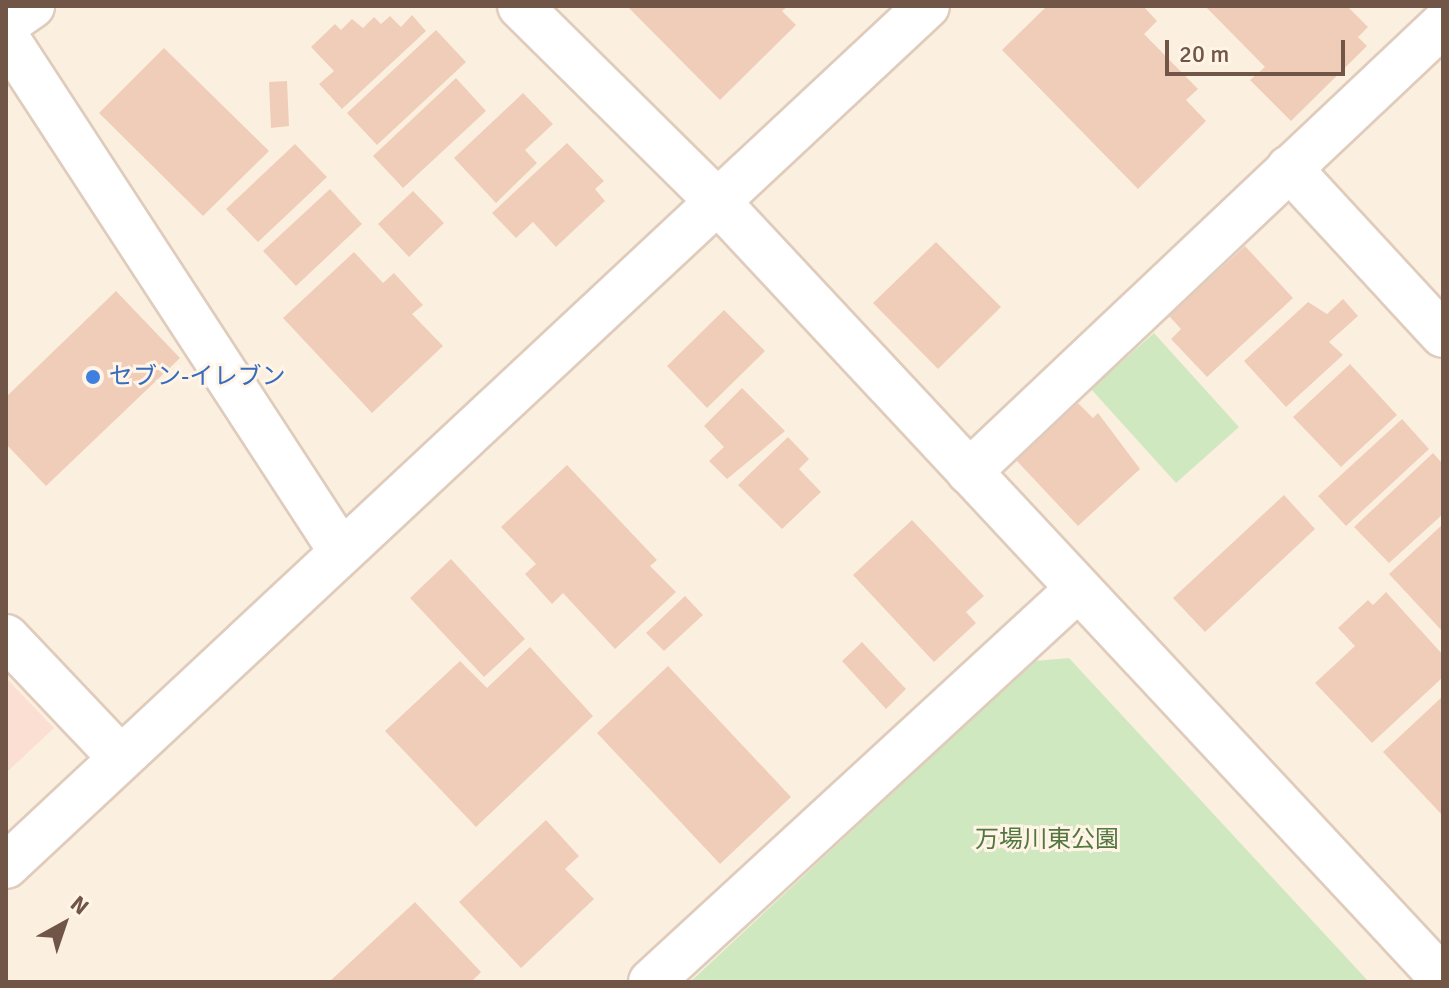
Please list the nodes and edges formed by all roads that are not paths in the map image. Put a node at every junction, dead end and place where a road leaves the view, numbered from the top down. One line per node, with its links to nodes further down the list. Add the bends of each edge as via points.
1 (32, 6): 4 (street)
2 (520, 6): 8 (street)
3 (927, 6): 8 (street)
4 (6, 24)
5 (1443, 24): 7 (street)
6 (6, 37): 11 (street)
7 (1289, 168): 9 (street); 10 (street)
8 (718, 202): 10 (street); 11 (street)
9 (1443, 335)
10 (969, 472): 12 (street)
11 (341, 551): 14 (street)
12 (1078, 589): 16 (street); 17 (street)
13 (6, 637): 14 (street)
14 (121, 758): 15 (street)
15 (6, 866)
16 (1443, 979)
17 (651, 982)

